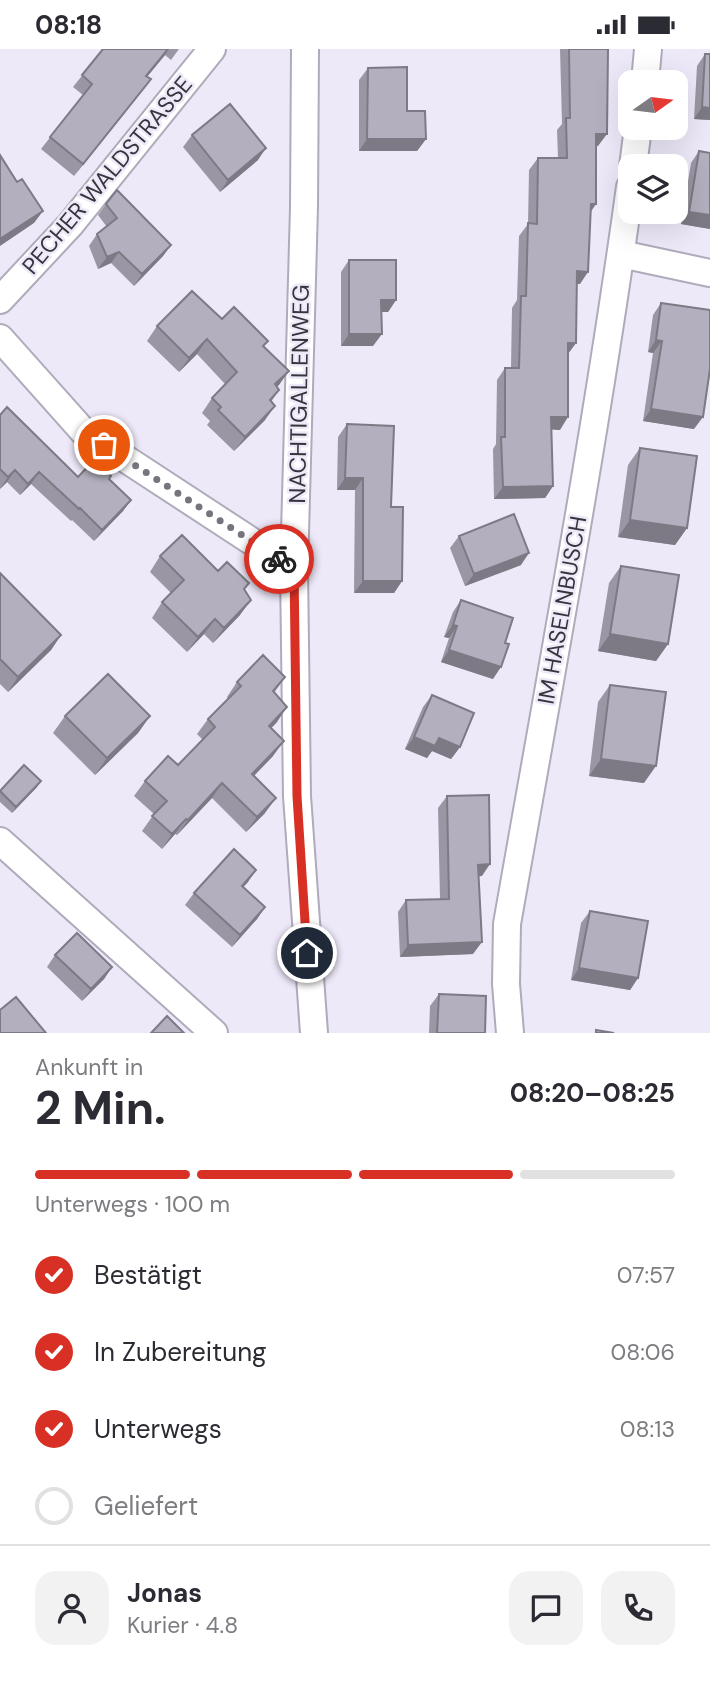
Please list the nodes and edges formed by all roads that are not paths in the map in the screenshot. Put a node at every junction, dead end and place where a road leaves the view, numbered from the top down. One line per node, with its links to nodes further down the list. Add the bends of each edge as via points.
1 (212, 49): 6 (street, PECHER WALDSTRASSE, via 70,225)
2 (305, 49): 8 (street, NACHTIGALLENWEG)
3 (625, 224): 4 (street, IM HASELNBUSCH)
4 (621, 254): 5 (street); 12 (street, IM HASELNBUSCH, via 507,924)
5 (710, 273)
6 (0, 300)
7 (0, 338): 8 (street, via 83,431)
8 (294, 569): 11 (street, NACHTIGALLENWEG, via 297,796)
9 (0, 841): 10 (street)
10 (214, 1033)
11 (314, 1033)
12 (510, 1033)

